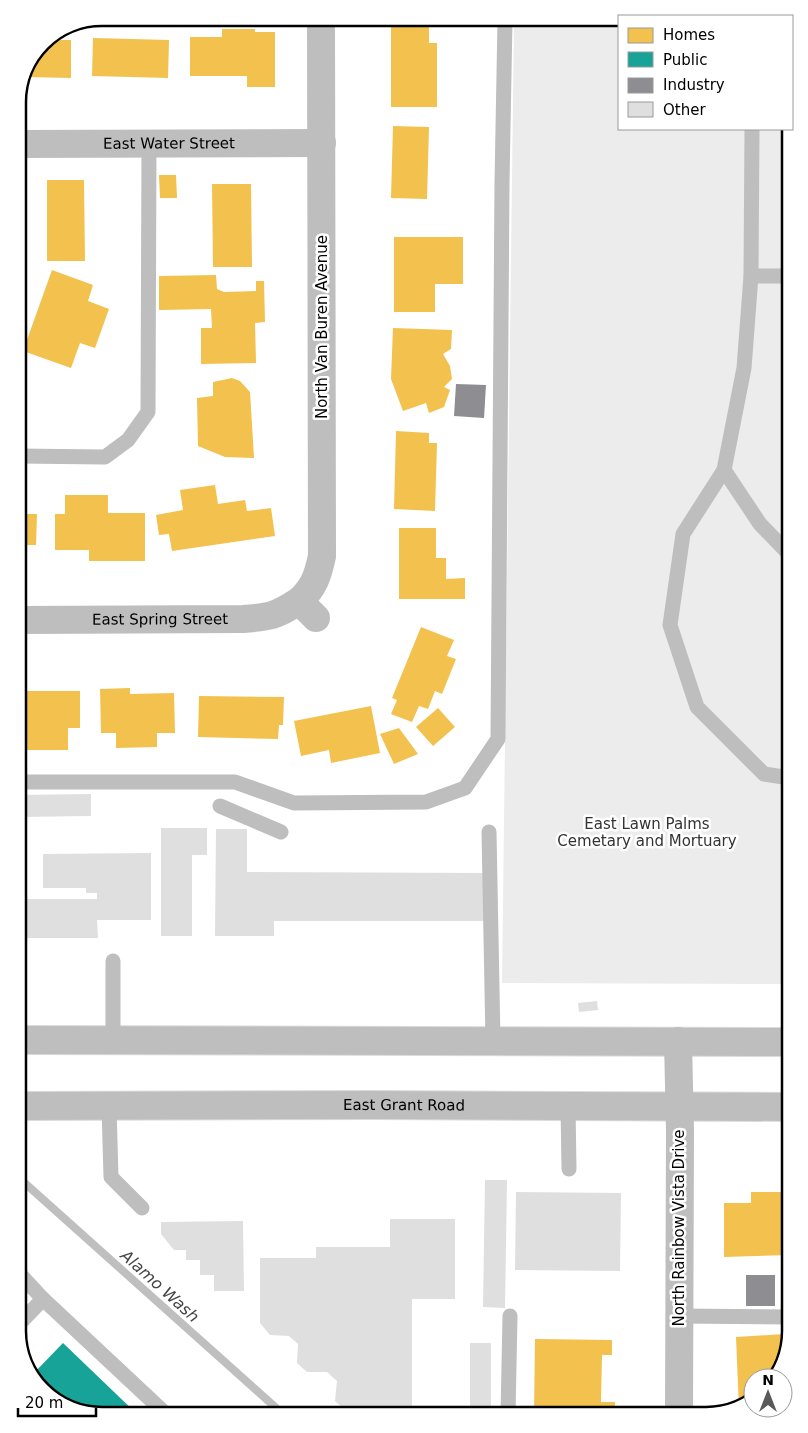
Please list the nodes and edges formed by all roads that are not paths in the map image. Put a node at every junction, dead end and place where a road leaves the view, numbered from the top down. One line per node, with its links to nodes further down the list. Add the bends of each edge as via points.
1 (321, 26): 5 (street, North Van Buren Avenue)
2 (504, 26): 15 (lane, via 498,739 465,788 426,802 294,803 235,782)
3 (752, 130): 7 (lane)
4 (149, 143): 5 (street, East Water Street); 6 (street, East Water Street); 9 (lane, via 148,412 128,440 105,457)
5 (322, 143): 12 (street, North Van Buren Avenue, via 322,556 318,575 305,596)
6 (26, 144)
7 (751, 276): 8 (lane); 10 (lane, via 744,368)
8 (782, 276)
9 (26, 456)
10 (724, 470): 11 (lane, via 760,524); 14 (lane, via 682,534 670,626 697,707 764,774)
11 (782, 547)
12 (308, 609): 13 (street, East Spring Street, via 284,610 269,617 243,619)
13 (26, 620)
14 (782, 777)
15 (26, 782)
16 (220, 806): 17 (lane)
17 (282, 832)
18 (489, 832): 22 (lane)
19 (113, 961): 21 (lane)
20 (26, 1040): 21 (street)
21 (113, 1040): 22 (street)
22 (493, 1041): 23 (street)
23 (678, 1041): 24 (street); 27 (street, North Rainbow Vista Drive)
24 (782, 1042)
25 (26, 1106): 28 (street, East Grant Road)
26 (568, 1106): 27 (street, East Grant Road); 28 (street, East Grant Road); 30 (lane)
27 (679, 1106): 29 (street, East Grant Road); 35 (street, North Rainbow Vista Drive)
28 (109, 1107): 31 (lane, via 111,1177)
29 (782, 1107)
30 (569, 1169)
31 (142, 1208)
32 (26, 1281): 33 (lane)
33 (43, 1299): 36 (lane); 38 (lane)
34 (510, 1316): 39 (lane)
35 (679, 1316): 37 (lane); 40 (street, North Rainbow Vista Drive)
36 (26, 1317)
37 (782, 1317)
38 (159, 1407)
39 (508, 1407)
40 (679, 1407)

